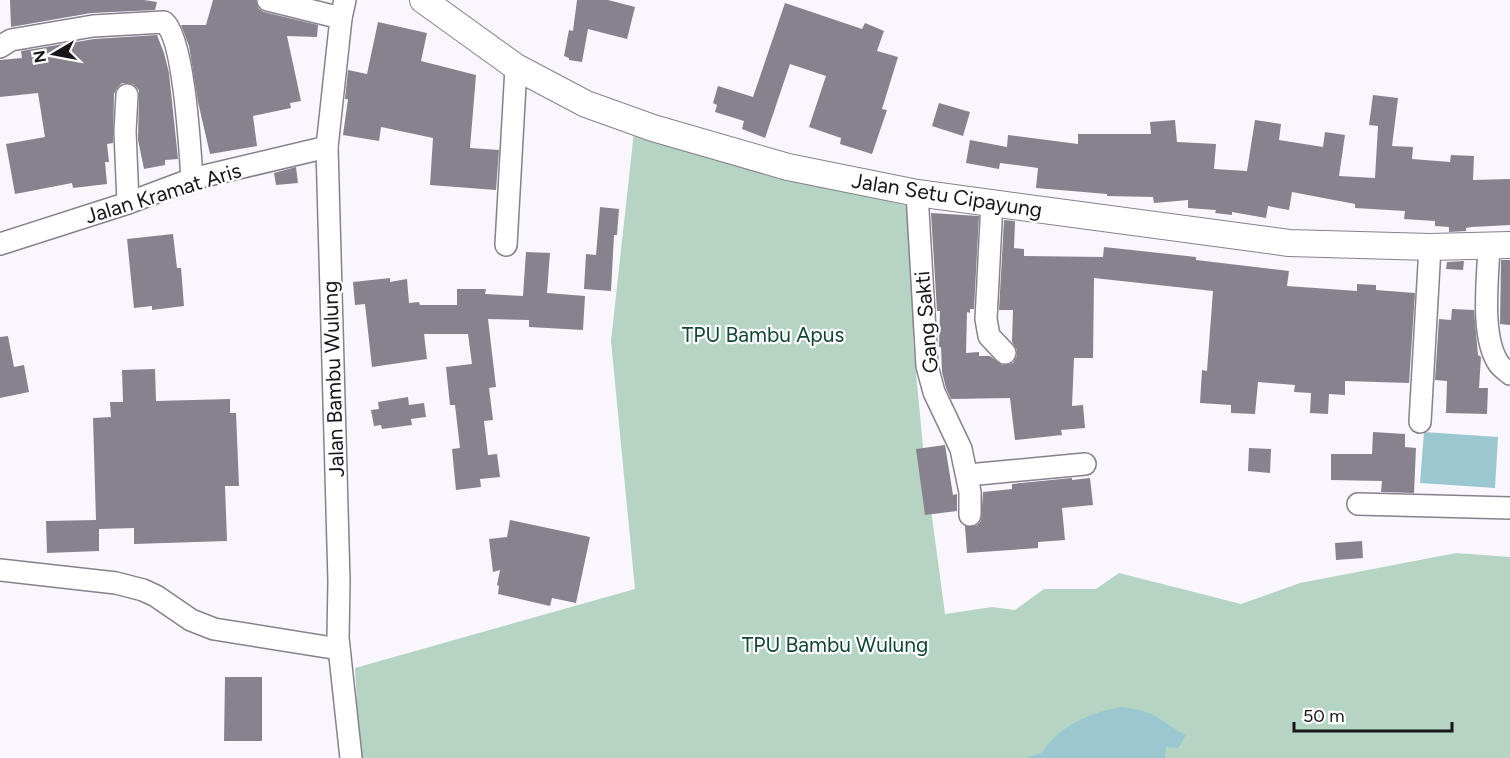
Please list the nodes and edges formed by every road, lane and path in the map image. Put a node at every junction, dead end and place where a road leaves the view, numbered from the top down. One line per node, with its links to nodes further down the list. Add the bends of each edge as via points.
1 (268, 0): 3 (street)
2 (423, 0): 5 (street, Jalan Setu Cipayung)
3 (343, 9): 7 (street, Jalan Bambu Wulung)
4 (0, 47): 8 (street, via 11,40 93,26 164,22 173,36 183,84)
5 (516, 67): 9 (street, Jalan Setu Cipayung, via 586,104 653,128 788,167); 13 (street)
6 (127, 95): 10 (street)
7 (327, 147): 8 (street, Jalan Kramat Aris); 25 (street, Jalan Bambu Wulung)
8 (192, 179): 10 (street, Jalan Kramat Aris)
9 (917, 193): 11 (street, Jalan Setu Cipayung); 20 (street, Gang Sakti, via 927,366)
10 (128, 203): 12 (street, Jalan Kramat Aris)
11 (992, 203): 15 (street, Jalan Setu Cipayung, via 1289,243); 16 (street, via 986,319 989,336)
12 (0, 244)
13 (506, 245)
14 (1500, 246): 15 (street, Jalan Setu Cipayung); 17 (street, via 1486,318 1494,353)
15 (1430, 247): 18 (street)
16 (1005, 352)
17 (1510, 374)
18 (1420, 422)
19 (1085, 464): 20 (street)
20 (968, 475): 23 (street, Gang Sakti)
21 (1358, 504): 22 (street)
22 (1510, 508)
23 (970, 515)
24 (0, 570): 25 (street, via 116,583 156,596 191,620 214,628)
25 (339, 649): 26 (street, Jalan Bambu Wulung)
26 (351, 758)

